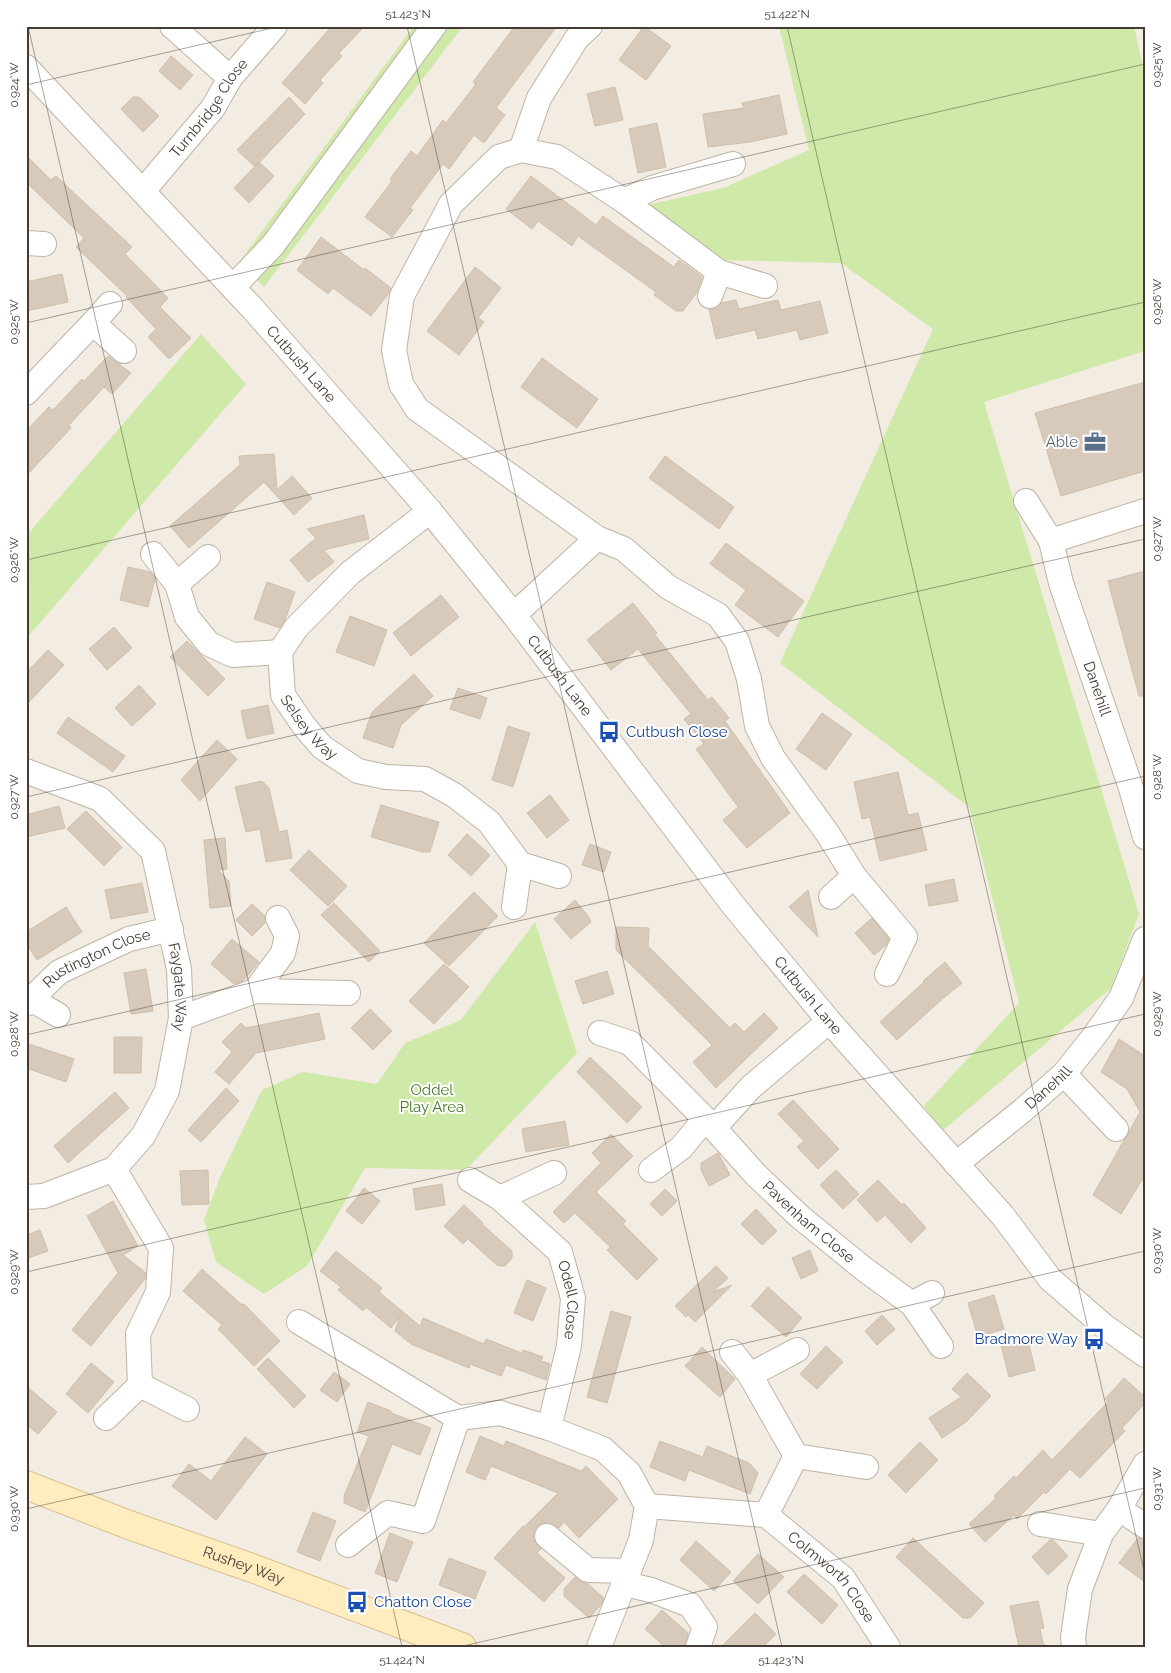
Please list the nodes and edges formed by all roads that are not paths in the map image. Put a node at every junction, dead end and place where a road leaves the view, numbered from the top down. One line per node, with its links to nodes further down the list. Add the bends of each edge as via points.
1 (172, 26): 6 (street)
2 (274, 26): 6 (street, Turnbridge Close)
3 (434, 26): 12 (street, via 273,246)
4 (590, 26): 7 (street, via 577,38 539,98)
5 (28, 72): 9 (street, Cutbush Lane)
6 (230, 78): 9 (street, Turnbridge Close, via 213,108)
7 (521, 150): 10 (street, via 557,157); 22 (street, via 500,157 451,204 402,296 394,350 401,384 416,410)
8 (733, 164): 10 (street, via 652,188)
9 (143, 191): 12 (street, Cutbush Lane)
10 (624, 201): 11 (street)
11 (718, 272): 13 (street); 14 (street)
12 (232, 286): 20 (street, Cutbush Lane)
13 (765, 286)
14 (710, 296)
15 (110, 304): 16 (street)
16 (93, 323): 17 (street); 18 (street)
17 (124, 352)
18 (26, 393)
19 (1026, 501): 23 (street, Danehill)
20 (430, 510): 27 (street, Cutbush Lane); 28 (street, via 350,573 296,628)
21 (1145, 511): 23 (street)
22 (597, 538): 27 (street); 34 (street, via 624,550 668,587 718,615 737,641 749,679 757,726 773,758)
23 (1051, 541): 30 (street, Danehill, via 1061,583)
24 (153, 554): 26 (street)
25 (208, 557): 26 (street)
26 (177, 584): 28 (street, via 187,617 209,644 233,655)
27 (514, 615): 46 (street, Cutbush Lane, via 733,905)
28 (280, 652): 32 (street, Selsey Way, via 283,695 322,747 358,771 386,777 425,779 454,795 489,822)
29 (26, 771): 38 (street, Faygate Way, via 100,799 153,851)
30 (1137, 782): 31 (street, Danehill)
31 (1145, 837)
32 (520, 864): 33 (street); 36 (street)
33 (559, 876)
34 (854, 876): 35 (street); 40 (street, via 905,937)
35 (831, 897)
36 (514, 907)
37 (278, 918): 41 (street, via 287,936 283,953)
38 (171, 929): 43 (street, Rustington Close, via 129,939 59,972); 45 (street, Faygate Way, via 180,969)
39 (1145, 939): 48 (street, Danehill, via 1121,998)
40 (887, 974)
41 (255, 991): 42 (street); 45 (street)
42 (348, 993)
43 (29, 1002): 44 (street, Rustington Close)
44 (58, 1014)
45 (181, 1018): 52 (street, Faygate Way, via 167,1091 143,1136)
46 (829, 1021): 49 (street); 51 (street, Cutbush Lane)
47 (600, 1033): 49 (street, Pavenham Close, via 632,1034)
48 (1064, 1074): 50 (street); 51 (street, Danehill)
49 (709, 1124): 53 (street); 59 (street, Pavenham Close, via 799,1216 864,1268 922,1299)
50 (1116, 1129)
51 (956, 1164): 62 (street, Cutbush Lane, via 1002,1216 1050,1279 1104,1326)
52 (114, 1169): 56 (street, Faygate Way, via 44,1196); 64 (street, via 161,1248 158,1292 138,1334)
53 (651, 1170)
54 (554, 1173): 57 (street)
55 (470, 1180): 57 (street, Odell Close)
56 (26, 1197)
57 (500, 1198): 68 (street, Odell Close, via 560,1252 573,1298 569,1346)
58 (299, 1322): 67 (street)
59 (941, 1346)
60 (796, 1350): 63 (street)
61 (732, 1352): 63 (street)
62 (1145, 1355)
63 (750, 1375): 69 (street)
64 (140, 1385): 65 (street); 66 (street)
65 (187, 1410)
66 (106, 1418)
67 (458, 1418): 68 (street, via 500,1413); 80 (street, via 423,1521 388,1512)
68 (549, 1428): 73 (street, via 602,1449 629,1473)
69 (796, 1456): 71 (street); 75 (street)
70 (1145, 1464): 74 (street)
71 (866, 1467)
72 (26, 1485): 82 (street, Rushey Way)
73 (647, 1506): 75 (street); 81 (street, via 641,1540)
74 (1119, 1509): 77 (street); 78 (street)
75 (766, 1515): 85 (street, Colmworth Close, via 843,1578)
76 (1040, 1524): 78 (street)
77 (1145, 1526)
78 (1102, 1534): 86 (street, via 1080,1589)
79 (548, 1536): 81 (street, via 588,1570)
80 (348, 1544)
81 (627, 1577): 83 (street); 84 (street, via 690,1605 704,1627)
82 (462, 1647)
83 (599, 1647)
84 (698, 1647)
85 (888, 1647)
86 (1074, 1647)

